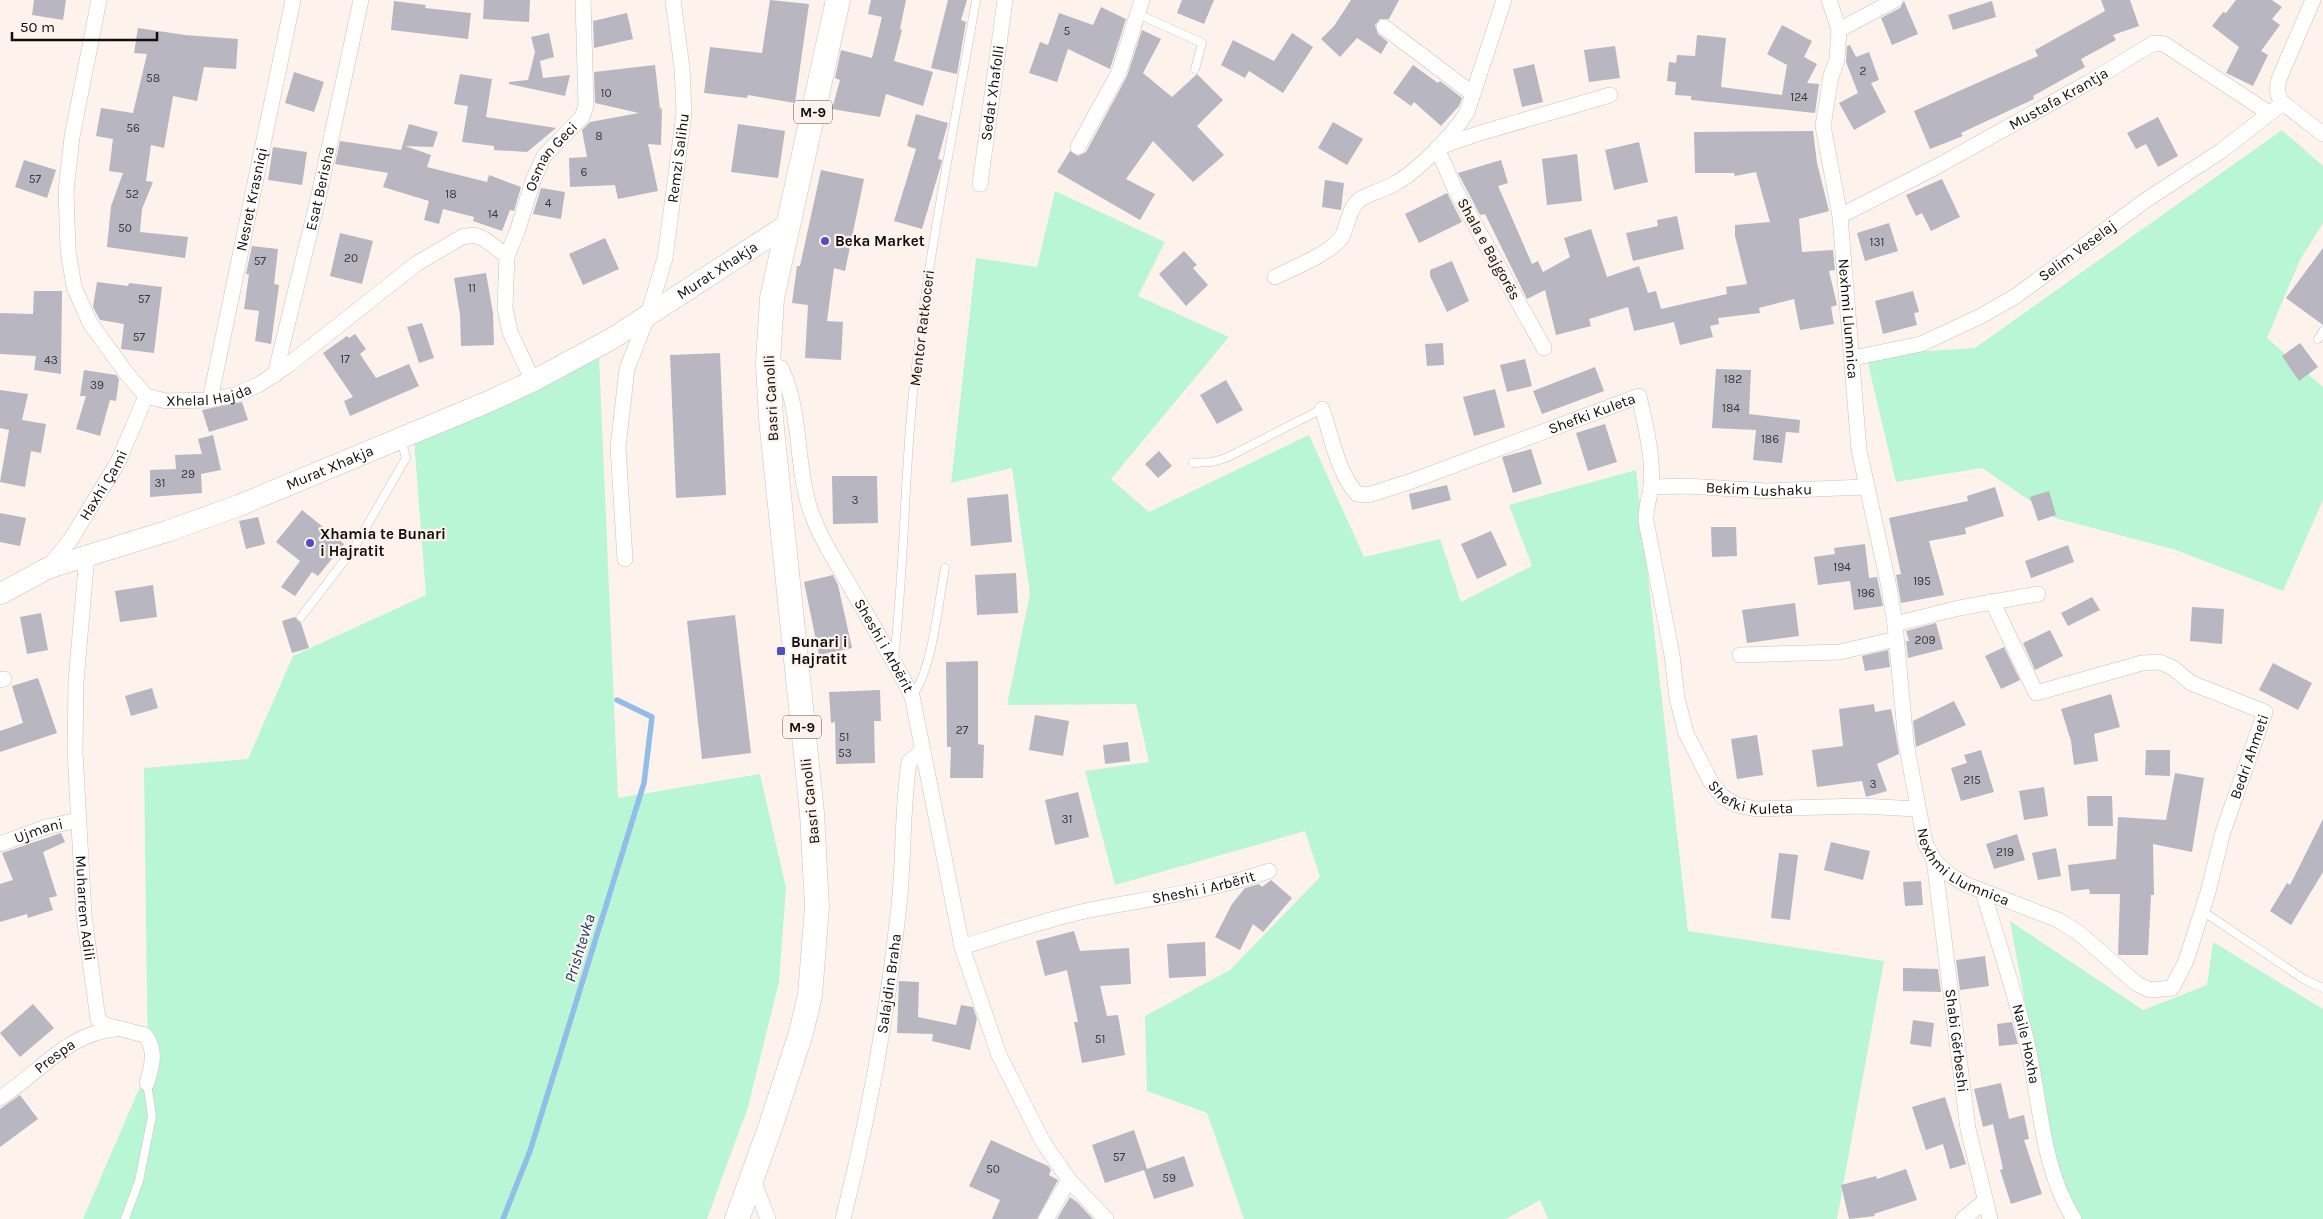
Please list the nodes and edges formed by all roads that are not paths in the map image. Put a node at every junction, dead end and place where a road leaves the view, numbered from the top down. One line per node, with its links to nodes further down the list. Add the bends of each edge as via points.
1 (99, 0): 37 (street, Xhelal Hajda, via 72,137 66,191 68,250 74,287 90,323)
2 (293, 0): 38 (street, Nesret Krasniqi)
3 (360, 0): 35 (street, Esat Berisha, via 318,199)
4 (583, 0): 27 (street, Osman Geci, via 586,106 582,117 544,156)
5 (673, 0): 29 (street, Remzi Salihu, via 684,113 665,258)
6 (838, 0): 26 (main road, M-9)
7 (976, 0): 54 (lane, Mentor Ratkoceri, via 928,280 912,404)
8 (1005, 0): 24 (street, Sedat Xhafolli)
9 (1504, 0): 17 (street)
10 (1829, 0): 15 (street, Nexhmi Llumnica)
11 (1895, 0): 15 (street)
12 (2313, 0): 19 (street, via 2279,79 2278,97)
13 (1140, 7): 16 (lane, via 1202,43); 22 (street, via 1119,72)
14 (1384, 28): 17 (street)
15 (1839, 30): 25 (street, Nexhmi Llumnica, via 1837,60 1831,76 1823,126)
16 (1195, 69)
17 (1473, 94): 23 (street, via 1458,128)
18 (1610, 96): 23 (street)
19 (2283, 103): 20 (street, Selim Veselaj); 21 (street)
20 (2269, 113): 25 (street, Mustafa Krantja, via 2164,44 2154,43 1944,162); 33 (street, Selim Veselaj, via 2221,151 2146,200 2016,296 1921,344)
21 (2323, 134)
22 (1078, 148)
23 (1437, 148): 28 (street, via 1395,184 1359,200 1341,238 1333,245); 32 (street, Shala e Bajgorës, via 1455,189)
24 (980, 184)
25 (1840, 216): 33 (street, Nexhmi Llumnica)
26 (787, 224): 29 (street, Murat Xhakja); 34 (main road, Basri Canolli / M-9, via 772,298)
27 (507, 256): 35 (street, Xhelal Hajda, via 495,245 474,235 450,242 416,264); 36 (street, via 505,308 510,332)
28 (1275, 277)
29 (648, 315): 36 (street, Murat Xhakja, via 578,359); 45 (street, via 627,369 618,447)
30 (2323, 331): 31 (lane)
31 (2318, 339)
32 (1544, 348)
33 (1852, 358): 43 (street, Nexhmi Llumnica)
34 (768, 363): 54 (street, Sheshi i Arbërit, via 781,368 789,383 810,506 820,536); 70 (main road, Basri Canolli / M-9, via 812,813 817,906 810,995 801,1033)
35 (275, 375): 38 (street, Xhelal Hajda, via 235,394)
36 (533, 381): 40 (street, Murat Xhakja)
37 (146, 396): 38 (street, Xhelal Hajda, via 166,401); 46 (street, Haxhi Çami, via 118,462 71,539)
38 (210, 400)
39 (1322, 408): 41 (lane, Shefki Kuleta, via 1226,458); 42 (street, Shefki Kuleta, via 1342,472 1357,494 1368,495 1639,396 1649,446)
40 (401, 439): 44 (street, Murat Xhakja, via 240,505); 51 (lane, via 406,458 354,548)
41 (1193, 463)
42 (1651, 487): 43 (street, Bekim Lushaku, via 1695,486 1767,491); 57 (street, Shefki Kuleta, via 1645,506 1646,520 1677,698 1686,733 1710,782 1723,797 1737,806 1756,809 1861,806)
43 (1865, 487): 52 (street, Nexhmi Llumnica, via 1889,587)
44 (87, 555): 46 (street, Murat Xhakja); 58 (street, Muharrem Adili, via 76,681)
45 (625, 559)
46 (48, 568): 48 (street, Murat Xhakja)
47 (945, 568): 55 (lane, via 934,633 920,685)
48 (0, 594)
49 (2038, 594): 50 (street)
50 (1992, 601): 52 (street); 63 (street, Bedri Ahmeti, via 2036,693 2142,662 2160,662 2174,668 2191,683 2265,712 2231,807)
51 (301, 617)
52 (1895, 632): 53 (street, via 1840,652); 57 (street, Nexhmi Llumnica, via 1906,743)
53 (1740, 655)
54 (893, 660): 55 (street, Sheshi i Arbërit)
55 (912, 696): 56 (street, Sheshi i Arbërit)
56 (923, 750): 64 (street, Sheshi i Arbërit); 76 (street, Salajdin Braha, via 909,762 890,982 858,1161)
57 (1917, 810): 60 (street, Nexhmi Llumnica, via 1925,843)
58 (78, 820): 59 (street, Ujmani, via 46,827); 67 (street, Muharrem Adili, via 84,916 96,1011 104,1025)
59 (0, 844)
60 (1934, 860): 62 (street, Nexhmi Llumnica, via 1950,875); 72 (street, Shabi Gërbeshi, via 1968,1129)
61 (1269, 871): 64 (street, Sheshi i Arbërit, via 1238,882 1089,910)
62 (1983, 892): 65 (street, Nexhmi Llumnica, via 2058,920 2079,933 2137,984 2150,990); 81 (street, Naile Hoxha, via 2028,1044 2039,1111 2061,1198)
63 (2201, 910): 65 (street, Bedri Ahmeti, via 2186,961); 66 (lane, via 2305,980)
64 (962, 947): 71 (street, Sheshi i Arbërit, via 999,1055 1043,1142)
65 (2172, 988)
66 (2323, 988)
67 (115, 1029): 68 (street, Muharrem Adili, via 145,1035 151,1042 153,1061); 69 (street, Prespa, via 86,1036 68,1045)
68 (147, 1083): 73 (lane, Muharrem Adili, via 152,1116 139,1181)
69 (0, 1098)
70 (752, 1177): 74 (main road, Basri Canolli / M-9); 75 (street)
71 (1069, 1180): 77 (street); 78 (street, Sheshi i Arbërit)
72 (1985, 1201): 79 (street); 80 (street, Shabi Gërbeshi)
73 (125, 1219)
74 (737, 1219)
75 (768, 1219)
76 (843, 1219)
77 (1046, 1219)
78 (1106, 1219)
79 (1963, 1219)
80 (1990, 1219)
81 (2074, 1219)

